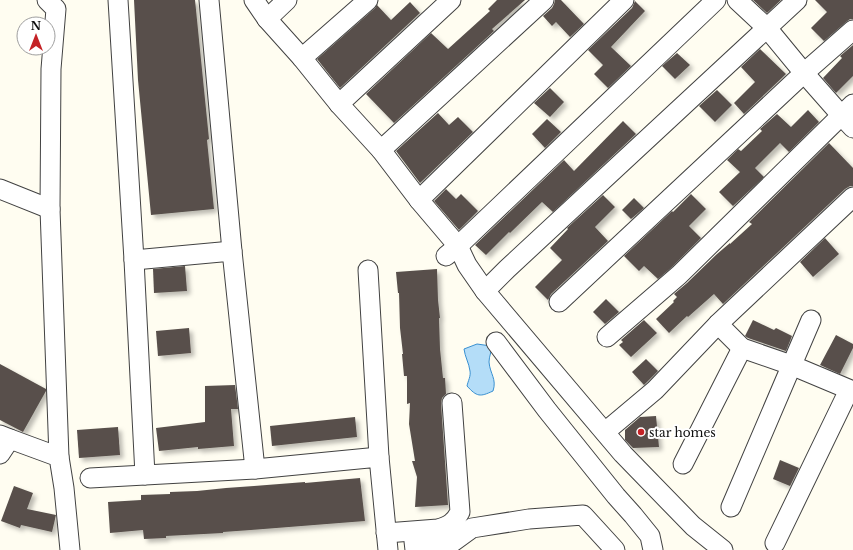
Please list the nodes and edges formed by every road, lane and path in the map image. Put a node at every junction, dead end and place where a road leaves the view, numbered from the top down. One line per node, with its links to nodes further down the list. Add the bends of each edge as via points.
1 (47, 0): 24 (street, via 56,9 51,69)
2 (118, 0): 27 (street)
3 (209, 0): 26 (street)
4 (254, 0): 13 (street)
5 (287, 0): 13 (street)
6 (368, 0): 16 (street)
7 (451, 0): 18 (street)
8 (544, 0): 20 (street)
9 (624, 0): 23 (street)
10 (716, 0): 25 (street)
11 (737, 0): 14 (street)
12 (797, 0): 14 (street)
13 (267, 19): 16 (street)
14 (767, 28): 17 (street); 29 (street)
15 (853, 30): 17 (street)
16 (302, 58): 18 (street)
17 (804, 73): 19 (street); 30 (street)
18 (339, 104): 20 (street)
19 (849, 116): 33 (street, via 679,275)
20 (381, 150): 23 (street)
21 (0, 189): 24 (street)
22 (853, 197): 32 (street)
23 (419, 200): 25 (street)
24 (50, 209): 41 (street)
25 (453, 250): 29 (street)
26 (232, 251): 27 (street); 44 (street)
27 (134, 260): 45 (street)
28 (368, 270): 42 (street)
29 (485, 291): 39 (street)
30 (559, 302)
31 (810, 320): 36 (street)
32 (718, 324): 35 (street); 39 (street, via 655,390)
33 (607, 337)
34 (496, 342): 53 (street, via 547,410 650,536)
35 (742, 348): 36 (street); 43 (street)
36 (791, 365): 37 (street); 47 (street)
37 (851, 390): 49 (street)
38 (452, 403): 48 (street, via 460,512 456,520 446,527)
39 (605, 432): 54 (street, via 693,526)
40 (3, 443): 41 (street)
41 (59, 457): 50 (street)
42 (379, 457): 44 (street); 48 (street)
43 (683, 464)
44 (255, 469): 45 (street)
45 (145, 475): 46 (street)
46 (90, 478)
47 (731, 506)
48 (387, 541)
49 (775, 543)
50 (70, 550)
51 (415, 550): 52 (street, via 414,541 450,544 472,528 529,519 583,515)
52 (615, 550)
53 (653, 550)
54 (723, 550)

